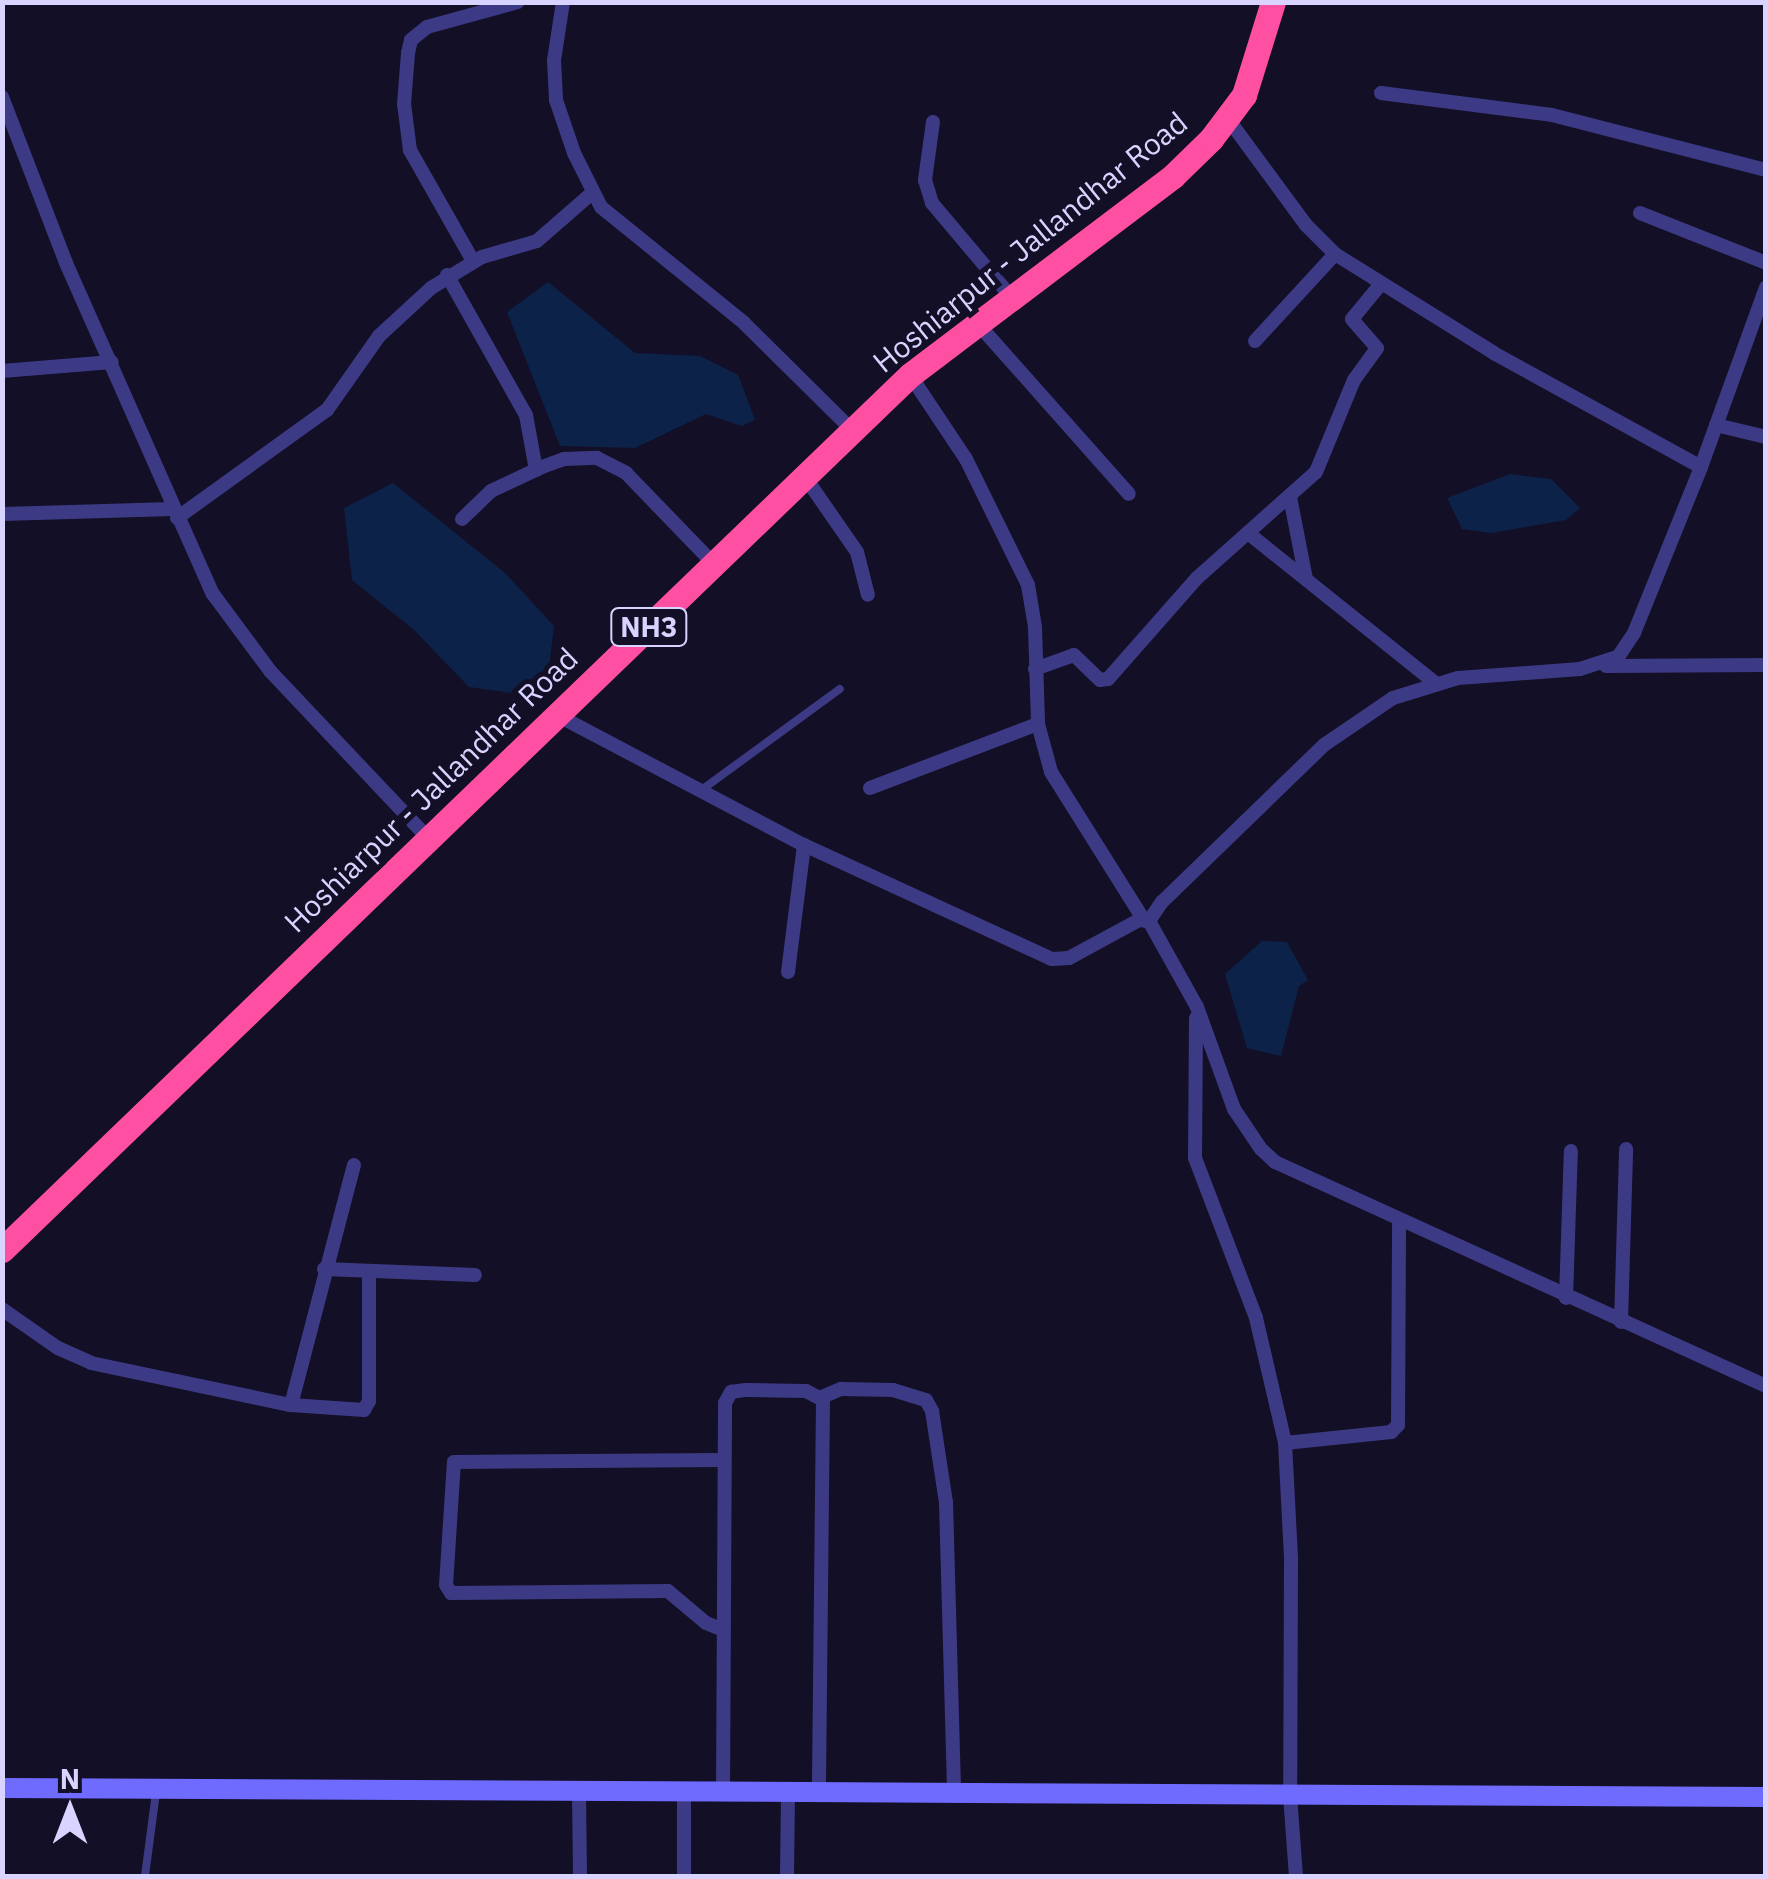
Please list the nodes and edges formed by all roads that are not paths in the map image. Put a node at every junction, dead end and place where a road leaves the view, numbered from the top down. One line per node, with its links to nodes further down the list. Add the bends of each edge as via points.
1 (518, 2): 12 (street, via 426,27 408,53 404,104 410,150)
2 (563, 2): 9 (street, via 556,100)
3 (1273, 2): 6 (highway, Hoshiarpur - Jallandhar Road / NH3, via 1244,95)
4 (1381, 94): 8 (street, via 1552,116)
5 (4, 105): 20 (street)
6 (1228, 119): 11 (street); 17 (highway, Hoshiarpur - Jallandhar Road / NH3, via 1172,176)
7 (933, 122): 17 (street, via 924,180 932,203)
8 (1766, 170)
9 (592, 193): 12 (street, via 537,241); 24 (street, via 616,221 761,339)
10 (1640, 213): 13 (street)
11 (1335, 254): 15 (street); 19 (street)
12 (473, 261): 14 (street)
13 (1766, 263)
14 (448, 275): 27 (street, via 526,415); 32 (street, via 379,336 326,410)
15 (1381, 284): 26 (street); 30 (street, via 1352,319 1376,344 1375,352 1349,391 1324,462)
16 (1766, 286): 23 (street)
17 (1012, 298): 18 (highway, Hoshiarpur - Jallandhar Road / NH3)
18 (978, 324): 22 (highway, Hoshiarpur - Jallandhar Road / NH3); 29 (street)
19 (1254, 341)
20 (112, 362): 21 (street); 32 (street)
21 (2, 371)
22 (910, 375): 24 (highway, Hoshiarpur - Jallandhar Road / NH3); 40 (street, via 970,468 1028,585)
23 (1716, 425): 25 (street); 26 (street)
24 (853, 432): 28 (highway, Hoshiarpur - Jallandhar Road / NH3)
25 (1766, 437)
26 (1700, 468): 38 (street, via 1634,633 1618,657)
27 (536, 470): 33 (street, via 498,487); 35 (street, via 564,460 608,461)
28 (805, 477): 35 (highway, Hoshiarpur - Jallandhar Road / NH3); 37 (street, via 858,552)
29 (1130, 494)
30 (1290, 498): 34 (street); 36 (street)
31 (2, 514): 32 (street)
32 (175, 514): 47 (street, via 242,636)
33 (462, 519)
34 (1248, 533): 36 (street); 40 (street, via 1162,614 1108,678 1100,680 1070,655)
35 (714, 564): 43 (highway, Hoshiarpur - Jallandhar Road / NH3)
36 (1306, 579): 41 (street)
37 (868, 596)
38 (1600, 666): 39 (street); 41 (street)
39 (1766, 666)
40 (1035, 668): 44 (street)
41 (1435, 683): 49 (street, via 1394,698 1324,745)
42 (840, 689): 46 (lane)
43 (557, 715): 46 (street); 47 (highway, Hoshiarpur - Jallandhar Road / NH3)
44 (1038, 724): 45 (street); 49 (street, via 1060,790)
45 (870, 788)
46 (700, 791): 48 (street)
47 (428, 838): 56 (highway, Hoshiarpur - Jallandhar Road / NH3)
48 (804, 845): 49 (street, via 1052,959 1069,958); 50 (street)
49 (1146, 920): 51 (street)
50 (788, 972)
51 (1197, 1007): 55 (street, via 1234,1109 1261,1150 1292,1172); 66 (street, via 1195,1158 1256,1318)
52 (1626, 1148): 62 (street)
53 (1571, 1151): 60 (street)
54 (354, 1164): 57 (street)
55 (1399, 1222): 60 (street); 66 (street, via 1398,1426)
56 (2, 1250)
57 (324, 1268): 58 (street); 65 (street)
58 (370, 1271): 59 (street); 65 (street, via 368,1407)
59 (476, 1276)
60 (1566, 1298): 62 (street)
61 (2, 1310): 65 (street, via 76,1358)
62 (1620, 1322): 63 (street)
63 (1766, 1386)
64 (822, 1396): 67 (street, via 730,1392); 75 (street); 77 (street, via 893,1390 926,1400 932,1411 946,1502)
65 (291, 1405)
66 (1285, 1443): 76 (street)
67 (723, 1460): 68 (street); 68 (street, via 454,1462 446,1585 451,1593 660,1590)
68 (722, 1629): 73 (street)
69 (2, 1788): 70 (street)
70 (156, 1788): 71 (street); 79 (lane)
71 (579, 1794): 72 (street); 80 (street)
72 (684, 1794): 73 (street); 81 (street)
73 (723, 1794): 74 (street)
74 (788, 1794): 75 (street); 82 (street)
75 (819, 1795): 77 (street)
76 (1290, 1795): 77 (street); 78 (street); 83 (street)
77 (954, 1796)
78 (1766, 1797)
79 (145, 1876)
80 (580, 1876)
81 (684, 1876)
82 (787, 1876)
83 (1296, 1876)

